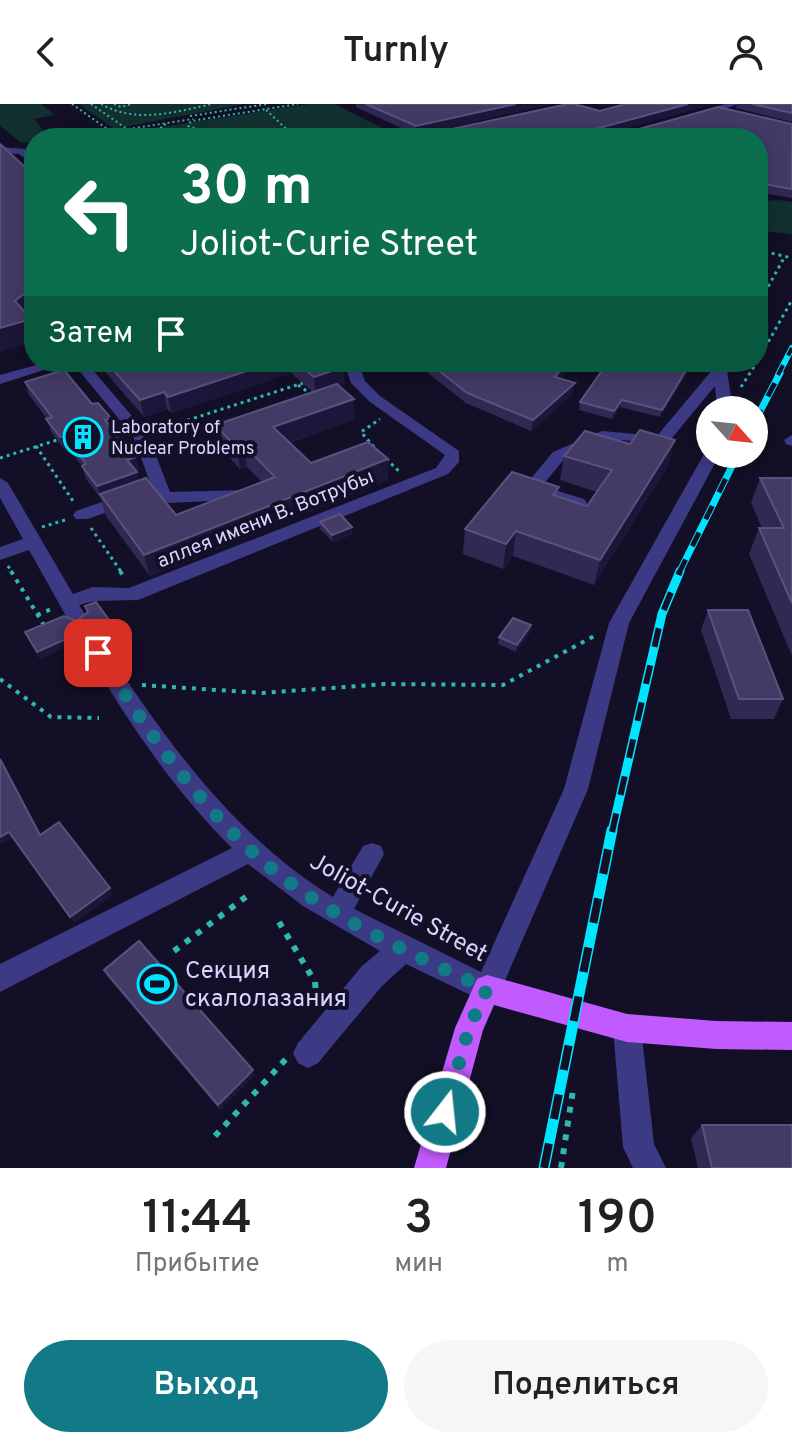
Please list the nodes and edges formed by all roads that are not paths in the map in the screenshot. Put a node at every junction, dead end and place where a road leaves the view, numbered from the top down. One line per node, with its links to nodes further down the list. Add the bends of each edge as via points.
1 (695, 104): 3 (street)
2 (735, 104): 3 (street)
3 (715, 110): 4 (street); 5 (street)
4 (741, 116)
5 (687, 117)
6 (622, 121): 8 (street)
7 (660, 125): 9 (street)
8 (643, 128)
9 (650, 128)
10 (0, 150): 11 (street)
11 (24, 153)
12 (28, 372): 17 (street)
13 (87, 372): 21 (street, via 140,435)
14 (354, 372): 27 (street, аллея имени В. Вотрубы, via 358,383 392,411 449,448 451,462 442,471 135,594 93,594)
15 (716, 372): 23 (street, via 661,441 608,434 559,455 531,488)
16 (722, 372): 18 (street)
17 (0, 380)
18 (724, 396)
19 (704, 468): 33 (street, via 619,623 576,789)
20 (0, 483): 25 (street, Joliot-Curie Street)
21 (160, 487): 22 (street, via 169,498); 24 (street)
22 (248, 495)
23 (578, 503)
24 (82, 515)
25 (31, 537): 26 (street); 27 (street, Joliot-Curie Street)
26 (1, 554)
27 (77, 619): 28 (street, Joliot-Curie Street, via 205,802)
28 (251, 850): 30 (street, Joliot-Curie Street); 32 (street)
29 (372, 854): 30 (street)
30 (337, 913): 31 (street, Joliot-Curie Street)
31 (403, 949): 33 (street, Joliot-Curie Street); 36 (street, via 372,976)
32 (0, 978)
33 (487, 989): 34 (main road, Joliot-Curie Street); 38 (main road, via 469,1028)
34 (627, 1028): 35 (main road, Joliot-Curie Street); 37 (street)
35 (792, 1036)
36 (308, 1053)
37 (641, 1161)
38 (430, 1168)

